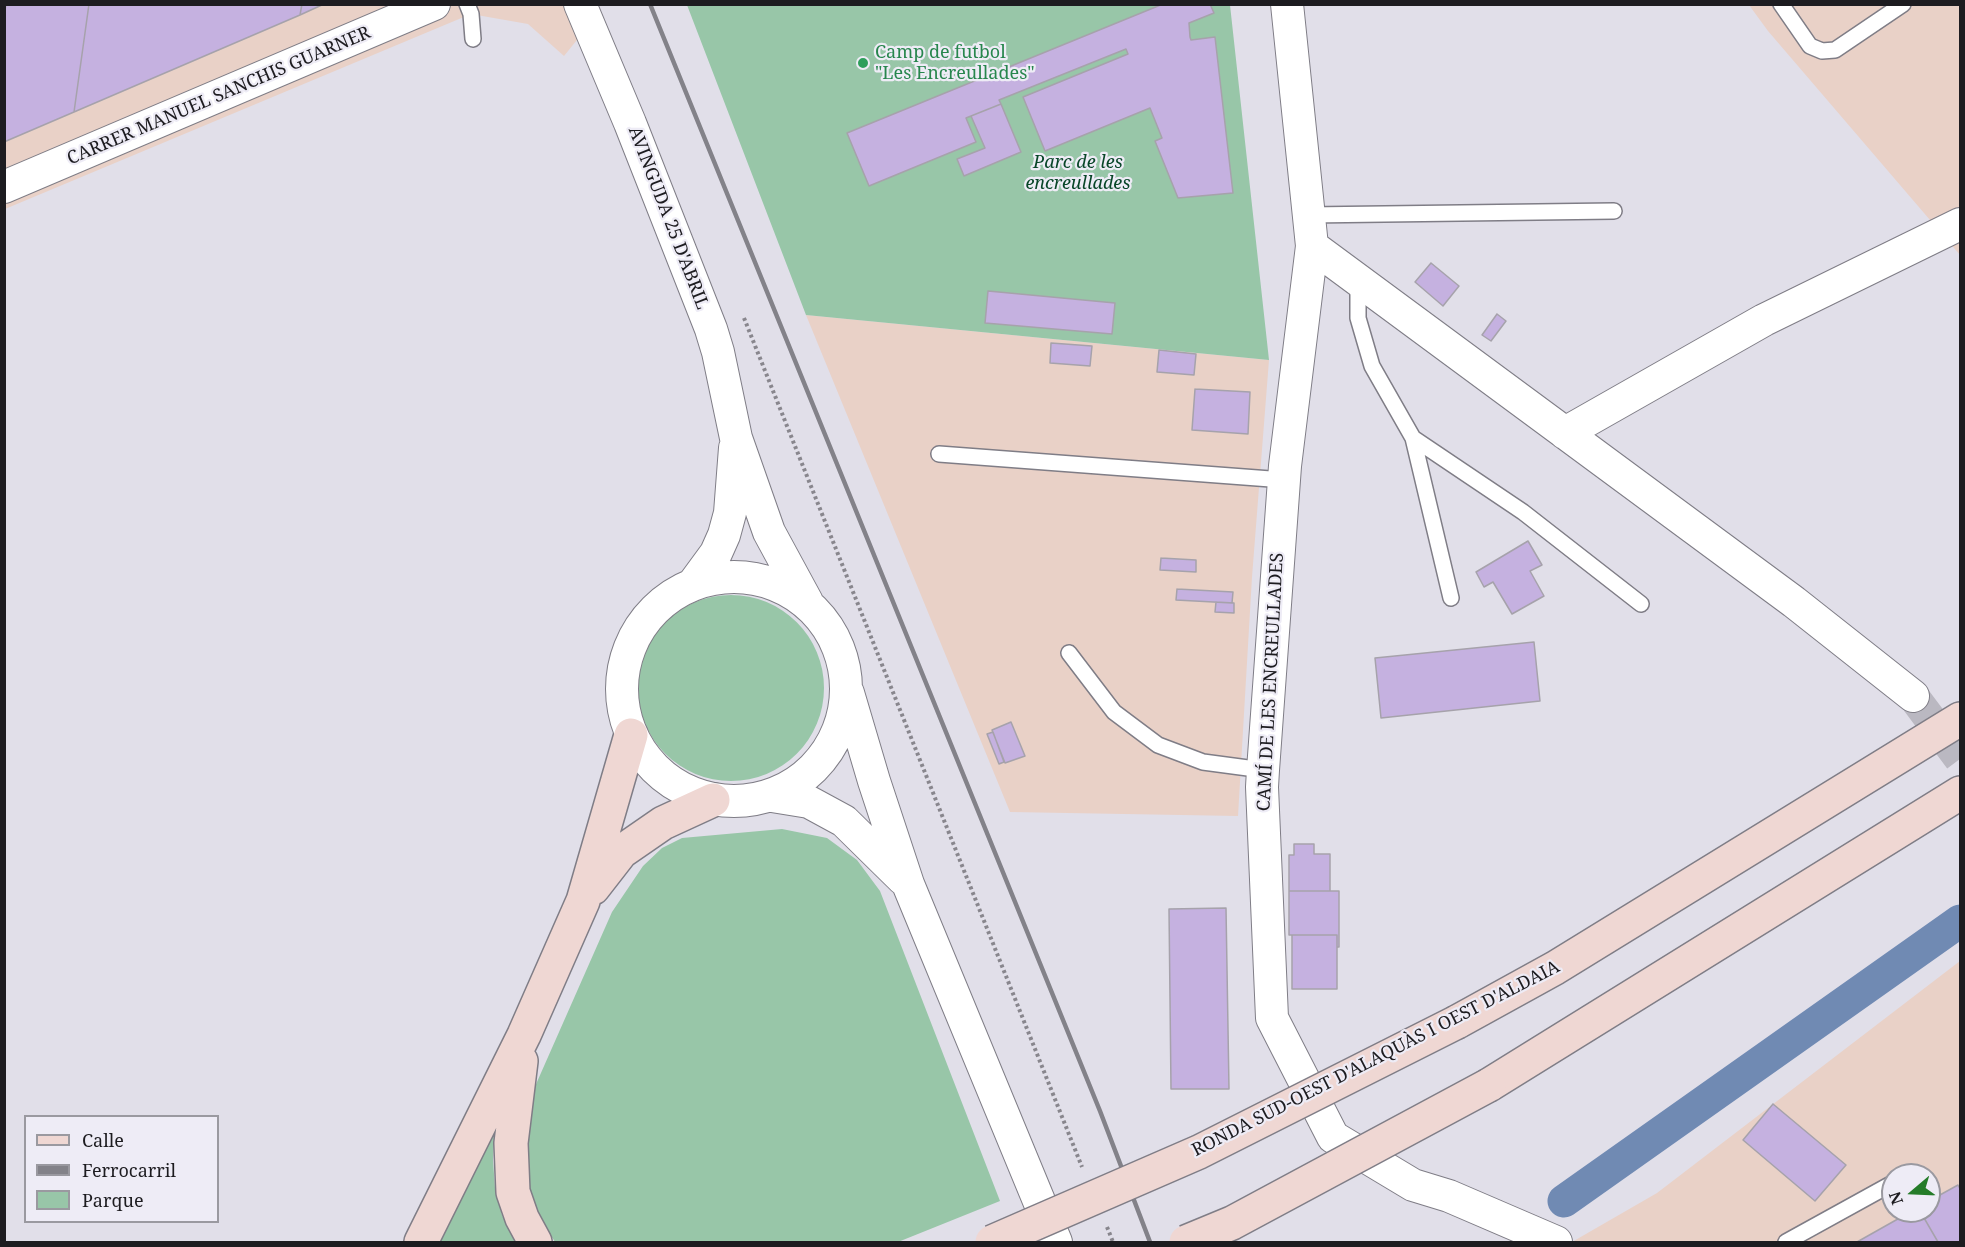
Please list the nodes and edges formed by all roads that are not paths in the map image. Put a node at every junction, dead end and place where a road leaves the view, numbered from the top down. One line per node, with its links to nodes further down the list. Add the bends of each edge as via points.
1 (434, 4): 8 (street, CARRER MANUEL SANCHIS GUARNER)
2 (467, 4): 7 (lane)
3 (1287, 4): 10 (street, CAMÍ DE LES ENCREULLADES)
4 (1781, 4): 5 (lane, via 1810,46 1822,51 1835,51)
5 (1903, 4)
6 (576, 8): 15 (street, AVINGUDA 25 D'ABRIL, via 630,123 711,329)
7 (473, 39)
8 (4, 186)
9 (1614, 211): 10 (lane)
10 (1308, 215): 12 (street, CAMÍ DE LES ENCREULLADES)
11 (1960, 226): 14 (street, via 1764,320)
12 (1312, 246): 13 (street); 18 (street, CAMÍ DE LES ENCREULLADES)
13 (1358, 280): 14 (street); 16 (lane, via 1358,318 1372,366)
14 (1565, 433): 25 (street, via 1794,602)
15 (736, 438): 19 (street, AVINGUDA 25 D'ABRIL, via 730,513 724,535); 21 (street, AVINGUDA 25 D'ABRIL, via 769,532)
16 (1413, 438): 20 (lane); 22 (lane, via 1523,512)
17 (939, 454): 18 (lane)
18 (1284, 480): 28 (street, CAMÍ DE LES ENCREULLADES)
19 (694, 583): 21 (street, via 724,576 753,578 782,587); 27 (street, via 663,601 638,629 624,663 622,700)
20 (1451, 598)
21 (807, 603): 24 (street, via 828,627 841,655)
22 (1641, 604)
23 (1069, 653): 28 (lane, via 1114,712 1158,745 1203,762)
24 (846, 686): 30 (street, via 842,721 827,753 803,779); 32 (street)
25 (1913, 696)
26 (1960, 719): 38 (main road, RONDA SUD-OEST D'ALAQUÀS I OEST D'ALDAIA, bridge, via 1555,968 1456,1022 1199,1152)
27 (631, 735): 31 (street, via 651,765 679,788); 33 (main road)
28 (1263, 770): 41 (street, CAMÍ DE LES ENCREULLADES, via 1272,1018 1333,1137 1413,1185 1449,1196)
29 (1960, 793): 40 (main road, bridge, via 1489,1085 1232,1223)
30 (772, 796): 31 (street, via 743,802); 32 (street, via 809,802 844,821)
31 (713, 800): 33 (main road, via 663,824 621,852)
32 (908, 884): 39 (street)
33 (583, 902): 34 (main road)
34 (524, 1035): 36 (main road); 37 (main road, via 511,1143 513,1192)
35 (1881, 1190): 42 (lane)
36 (421, 1242)
37 (535, 1242)
38 (992, 1242)
39 (1056, 1242)
40 (1186, 1242)
41 (1556, 1242)
42 (1786, 1242)

